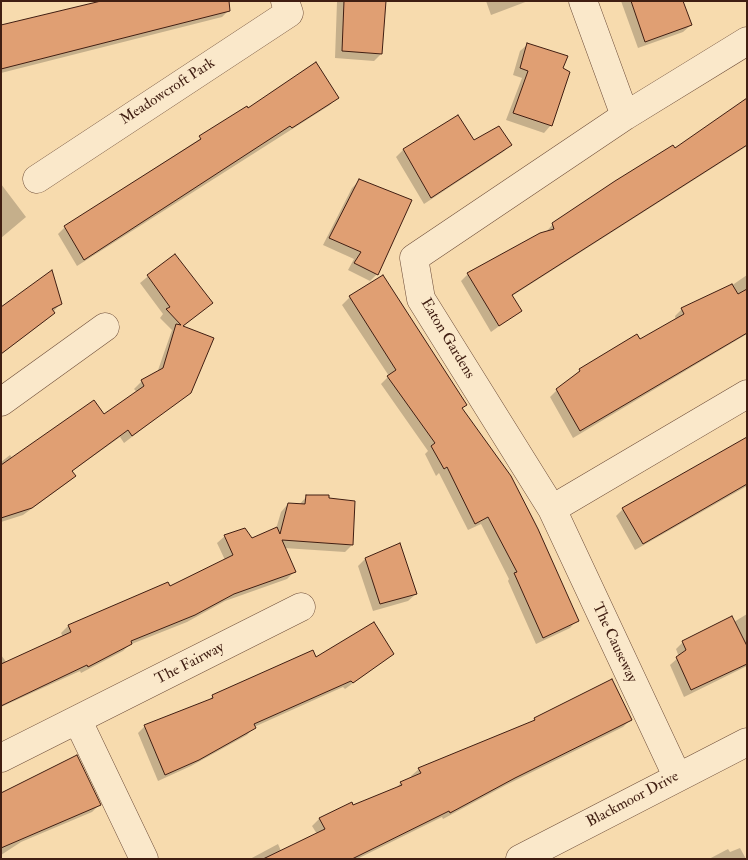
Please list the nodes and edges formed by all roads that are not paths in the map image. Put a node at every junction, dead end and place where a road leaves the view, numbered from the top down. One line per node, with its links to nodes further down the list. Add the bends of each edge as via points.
1 (286, 1): 5 (street, Meadowcroft Park, via 289,13)
2 (583, 1): 4 (street)
3 (747, 41): 4 (street, Eaton Gardens)
4 (625, 116): 9 (street, Eaton Gardens, via 414,258 421,299)
5 (37, 179)
6 (105, 326): 8 (street)
7 (747, 394): 9 (street)
8 (1, 402)
9 (552, 509): 14 (street, The Causeway)
10 (301, 607): 11 (street, The Fairway)
11 (78, 721): 13 (street, The Fairway); 15 (street)
12 (747, 742): 14 (street, Blackmoor Drive)
13 (1, 758)
14 (676, 776): 16 (street, Blackmoor Drive)
15 (144, 859)
16 (520, 859)

